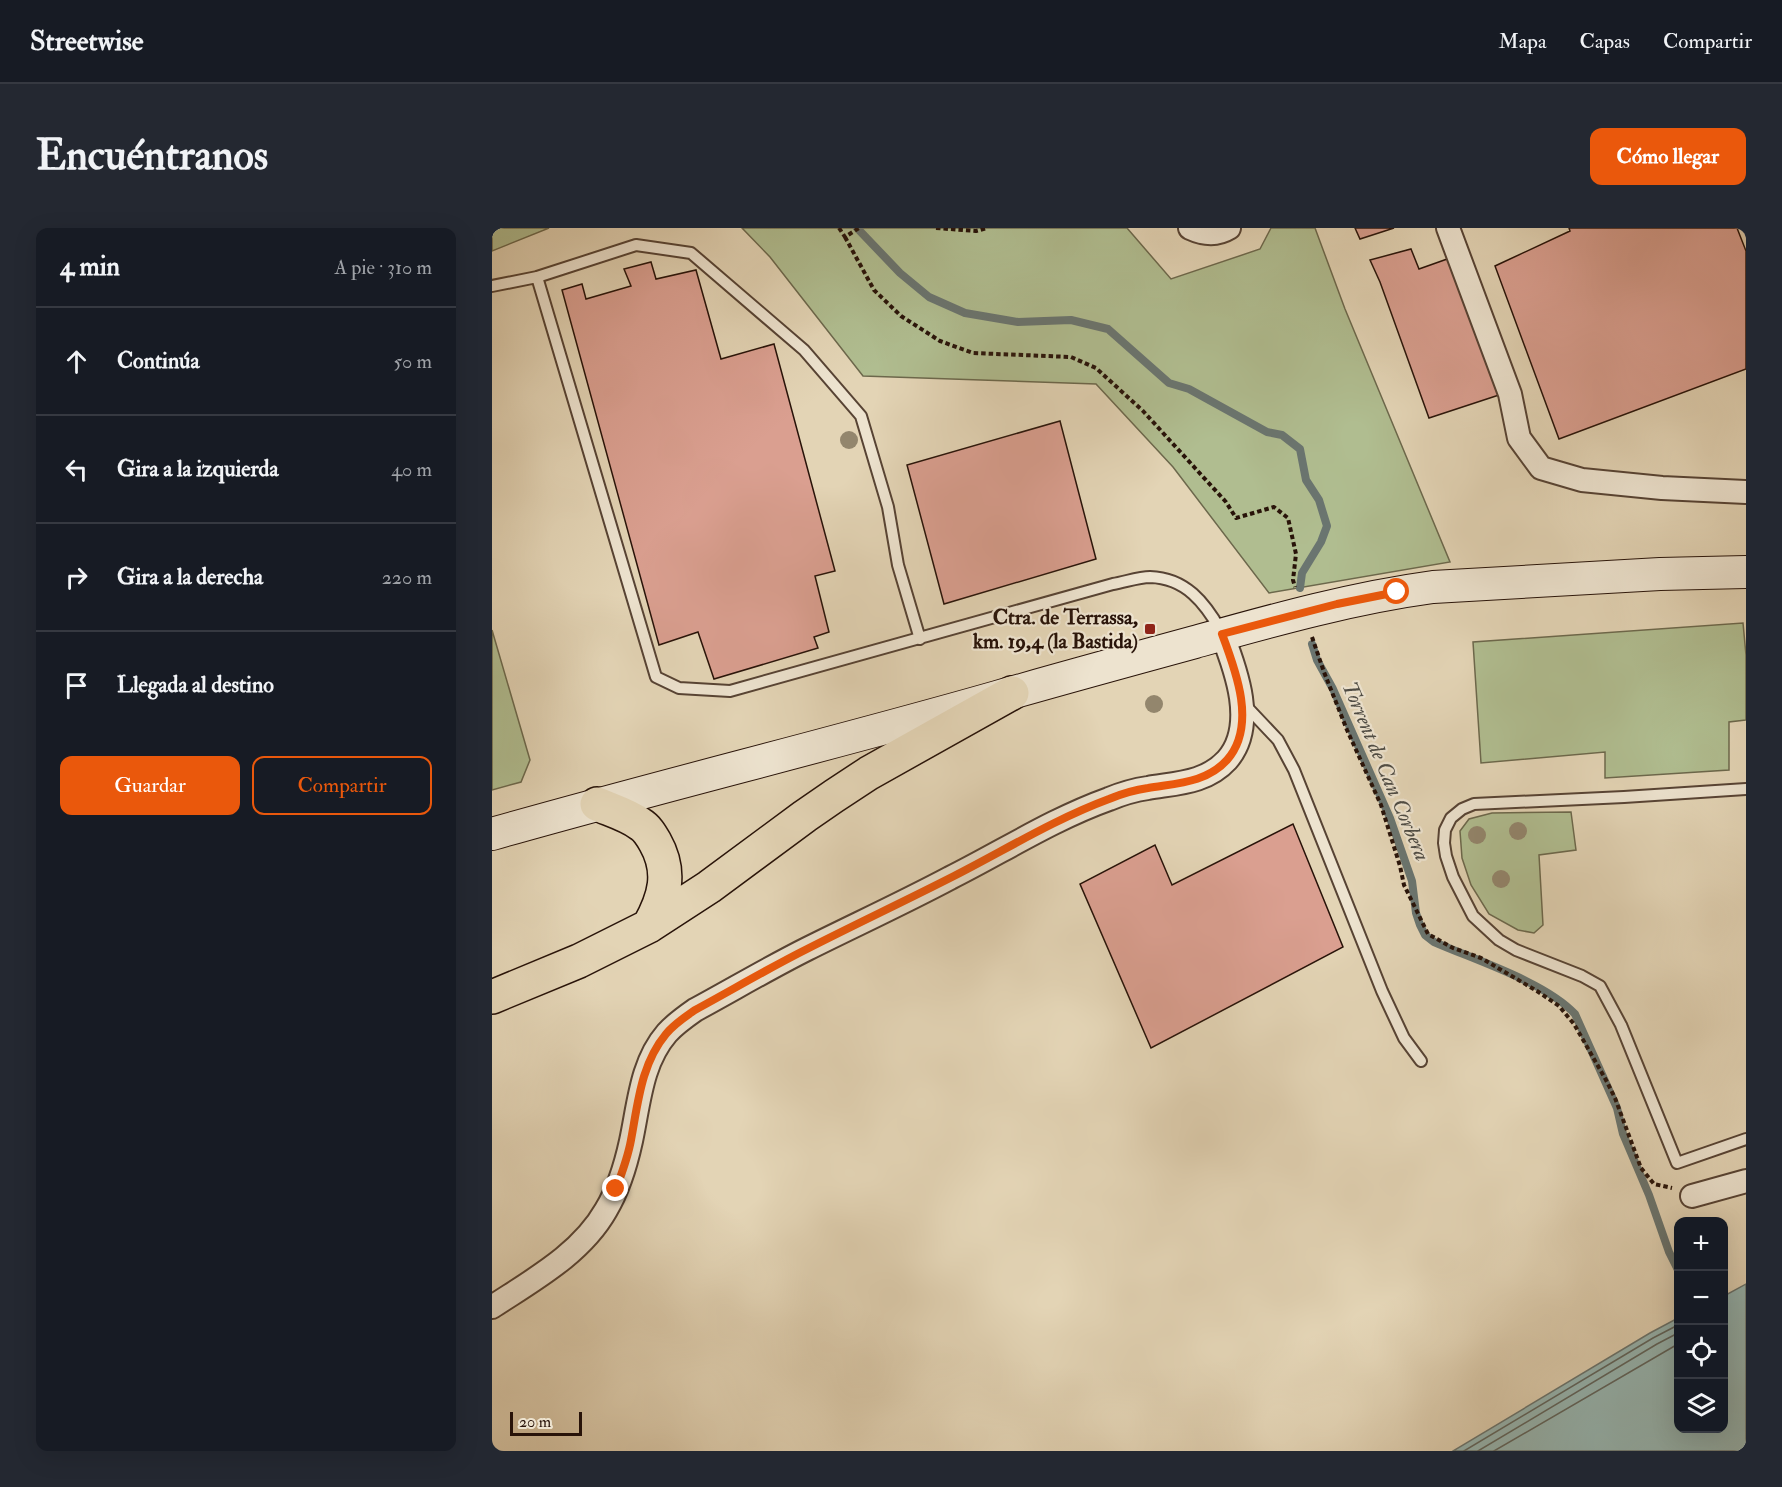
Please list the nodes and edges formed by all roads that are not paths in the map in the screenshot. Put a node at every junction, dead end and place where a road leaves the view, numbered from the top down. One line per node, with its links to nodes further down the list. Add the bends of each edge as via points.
1 (1190, 228): 2 (street, via 1212,234)
2 (1229, 228)
3 (1448, 228): 6 (street, via 1510,394 1518,438 1541,468 1582,480)
4 (537, 277): 5 (lane); 9 (lane, via 636,245 691,253 804,350 861,416); 9 (lane, via 656,677 680,688 730,691)
5 (492, 286)
6 (1746, 492)
7 (1746, 572): 8 (main road, via 1433,587 1337,604)
8 (1222, 634): 9 (lane, via 1209,610 1185,586 1149,577); 10 (main road); 11 (street)
9 (920, 639)
10 (1012, 693): 13 (main road); 15 (highway, via 869,773 804,816 709,888)
11 (1241, 701): 17 (lane, via 1278,740 1294,770 1382,991 1404,1038); 21 (street, via 1236,747 1227,760 1200,779 1127,793 1079,811 806,950 678,1022 655,1051 642,1082 631,1143 607,1209 561,1261)
12 (1746, 789): 18 (lane, via 1474,804 1451,818 1444,843 1454,877 1473,916 1485,929 1516,950 1600,986 1621,1025 1677,1162)
13 (597, 804): 14 (main road); 15 (highway, via 639,823 650,833 662,856 664,886)
14 (492, 834)
15 (649, 926): 16 (highway, via 579,961)
16 (492, 997)
17 (1421, 1061)
18 (1746, 1139)
19 (1746, 1181): 20 (street)
20 (1692, 1196)
21 (492, 1307)

